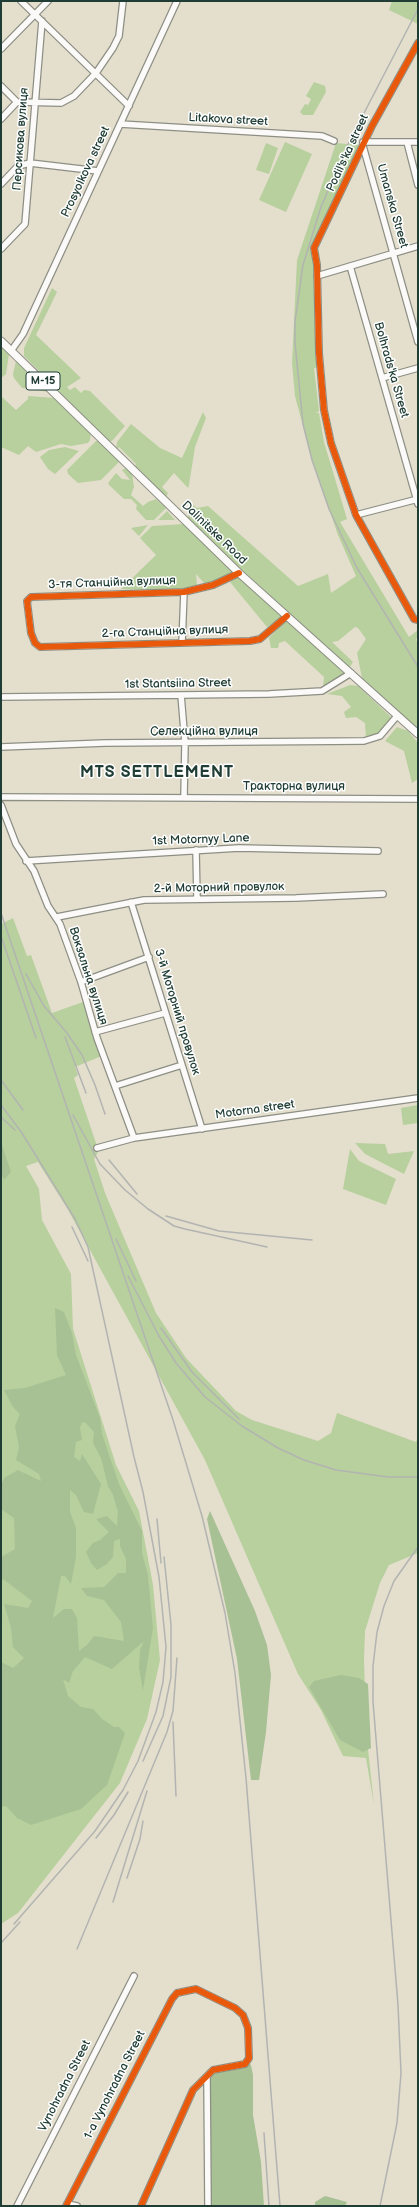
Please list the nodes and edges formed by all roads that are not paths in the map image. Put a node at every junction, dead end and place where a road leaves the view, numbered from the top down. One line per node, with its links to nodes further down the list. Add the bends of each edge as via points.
1 (21, 1): 5 (street)
2 (48, 1): 5 (street)
3 (123, 1): 9 (street, via 119,36)
4 (177, 1): 13 (street, Prosyolkova street)
5 (35, 14): 6 (street); 8 (street)
6 (42, 22): 9 (street); 12 (street, Персикова вулиця)
7 (418, 43): 19 (street, Podil's'ka street)
8 (1, 49)
9 (96, 73): 12 (street, via 74,96 61,103); 13 (street)
10 (1, 86): 11 (street)
11 (17, 102): 12 (street); 14 (street)
12 (34, 104): 20 (street, Персикова вулиця)
13 (129, 106): 15 (street, Prosyolkova street)
14 (1, 118)
15 (120, 124): 16 (street, Litakova street, via 322,136); 21 (street, Prosyolkova street)
16 (334, 142)
17 (407, 142): 18 (street); 19 (street); 23 (street)
18 (418, 142)
19 (363, 144): 26 (street, Umanska Street); 28 (street, Podil's'ka street, via 314,248)
20 (30, 163): 21 (street); 22 (street, via 18,166); 25 (street, Персикова вулиця, via 26,224)
21 (98, 172): 31 (street, Prosyolkova street, via 23,334)
22 (1, 184)
23 (418, 184)
24 (418, 246): 26 (street)
25 (1, 249)
26 (394, 254): 27 (street); 30 (street, Umanska Street)
27 (350, 266): 28 (street); 33 (street, Bolhrads'ka Street)
28 (317, 276): 35 (street, Podil's'ka street, via 319,353 324,410 331,443)
29 (1, 341): 31 (main road, Dalinitske Road / М-15)
30 (418, 342)
31 (11, 351): 36 (main road, Dalinitske Road / М-15)
32 (418, 368): 33 (street)
33 (382, 378): 34 (street, Bolhrads'ka Street)
34 (417, 500): 35 (street)
35 (356, 515): 39 (street, Podil's'ka street, via 414,619)
36 (240, 573): 37 (street, 3-тя Станційна вулиця, via 213,585); 38 (main road, Dalinitske Road / М-15)
37 (184, 592): 40 (street, 3-тя Станційна вулиця, via 31,597 27,601 31,633); 41 (street)
38 (287, 616): 41 (street, 2-га Станційна вулиця, via 260,639); 42 (main road, Dalinitske Road / М-15)
39 (418, 620)
40 (35, 643): 41 (street, 2-га Станційна вулиця, via 40,647)
41 (182, 643)
42 (351, 673): 43 (street, 1st Stantsiina Street, via 322,691); 45 (main road, Dalinitske Road / М-15)
43 (181, 695): 44 (street, 1st Stantsiina Street); 47 (street)
44 (1, 697)
45 (397, 716): 46 (main road, Dalinitske Road / М-15); 47 (street, Селекційна вулиця, via 380,736 364,741)
46 (418, 734)
47 (185, 742): 48 (street, Селекційна вулиця); 50 (street)
48 (1, 747)
49 (1, 797): 50 (street, Тракторна вулиця)
50 (184, 797): 51 (street, Тракторна вулиця)
51 (418, 799)
52 (1, 805): 55 (street, Вокзальна вулиця, via 16,844)
53 (196, 850): 54 (street, 1st Motornyy Lane, via 239,848); 55 (street, 1st Motornyy Lane); 57 (street)
54 (378, 851)
55 (26, 861): 59 (street, Вокзальна вулиця, via 34,871 48,906)
56 (383, 894): 57 (street, 2-й Моторний провулок)
57 (197, 899): 58 (street, 2-й Моторний провулок)
58 (131, 902): 59 (street, 2-й Моторний провулок); 60 (street, 3-й Моторний провулок)
59 (57, 917): 61 (street, Вокзальна вулиця)
60 (149, 957): 61 (street); 62 (street, 3-й Моторний провулок)
61 (81, 982): 63 (street, Вокзальна вулиця)
62 (165, 1013): 63 (street); 64 (street, 3-й Моторний провулок)
63 (95, 1032): 65 (street, Вокзальна вулиця)
64 (182, 1065): 65 (street); 67 (street, 3-й Моторний провулок)
65 (115, 1086): 68 (street, Вокзальна вулиця)
66 (418, 1098): 67 (street, Motorna street)
67 (202, 1129): 68 (street, Motorna street)
68 (134, 1138): 69 (street, Motorna street)
69 (97, 1148)
70 (134, 1976): 73 (street, Vynohradna Street)
71 (207, 2077): 76 (street)
72 (67, 2205): 74 (street); 75 (street, 1-a Vynohradna Street, via 172,1999 177,1993 196,1990 235,2008 243,2015 248,2028 249,2058 245,2064 213,2070 193,2090)
73 (17, 2206)
74 (77, 2206)
75 (141, 2206)
76 (208, 2206)

